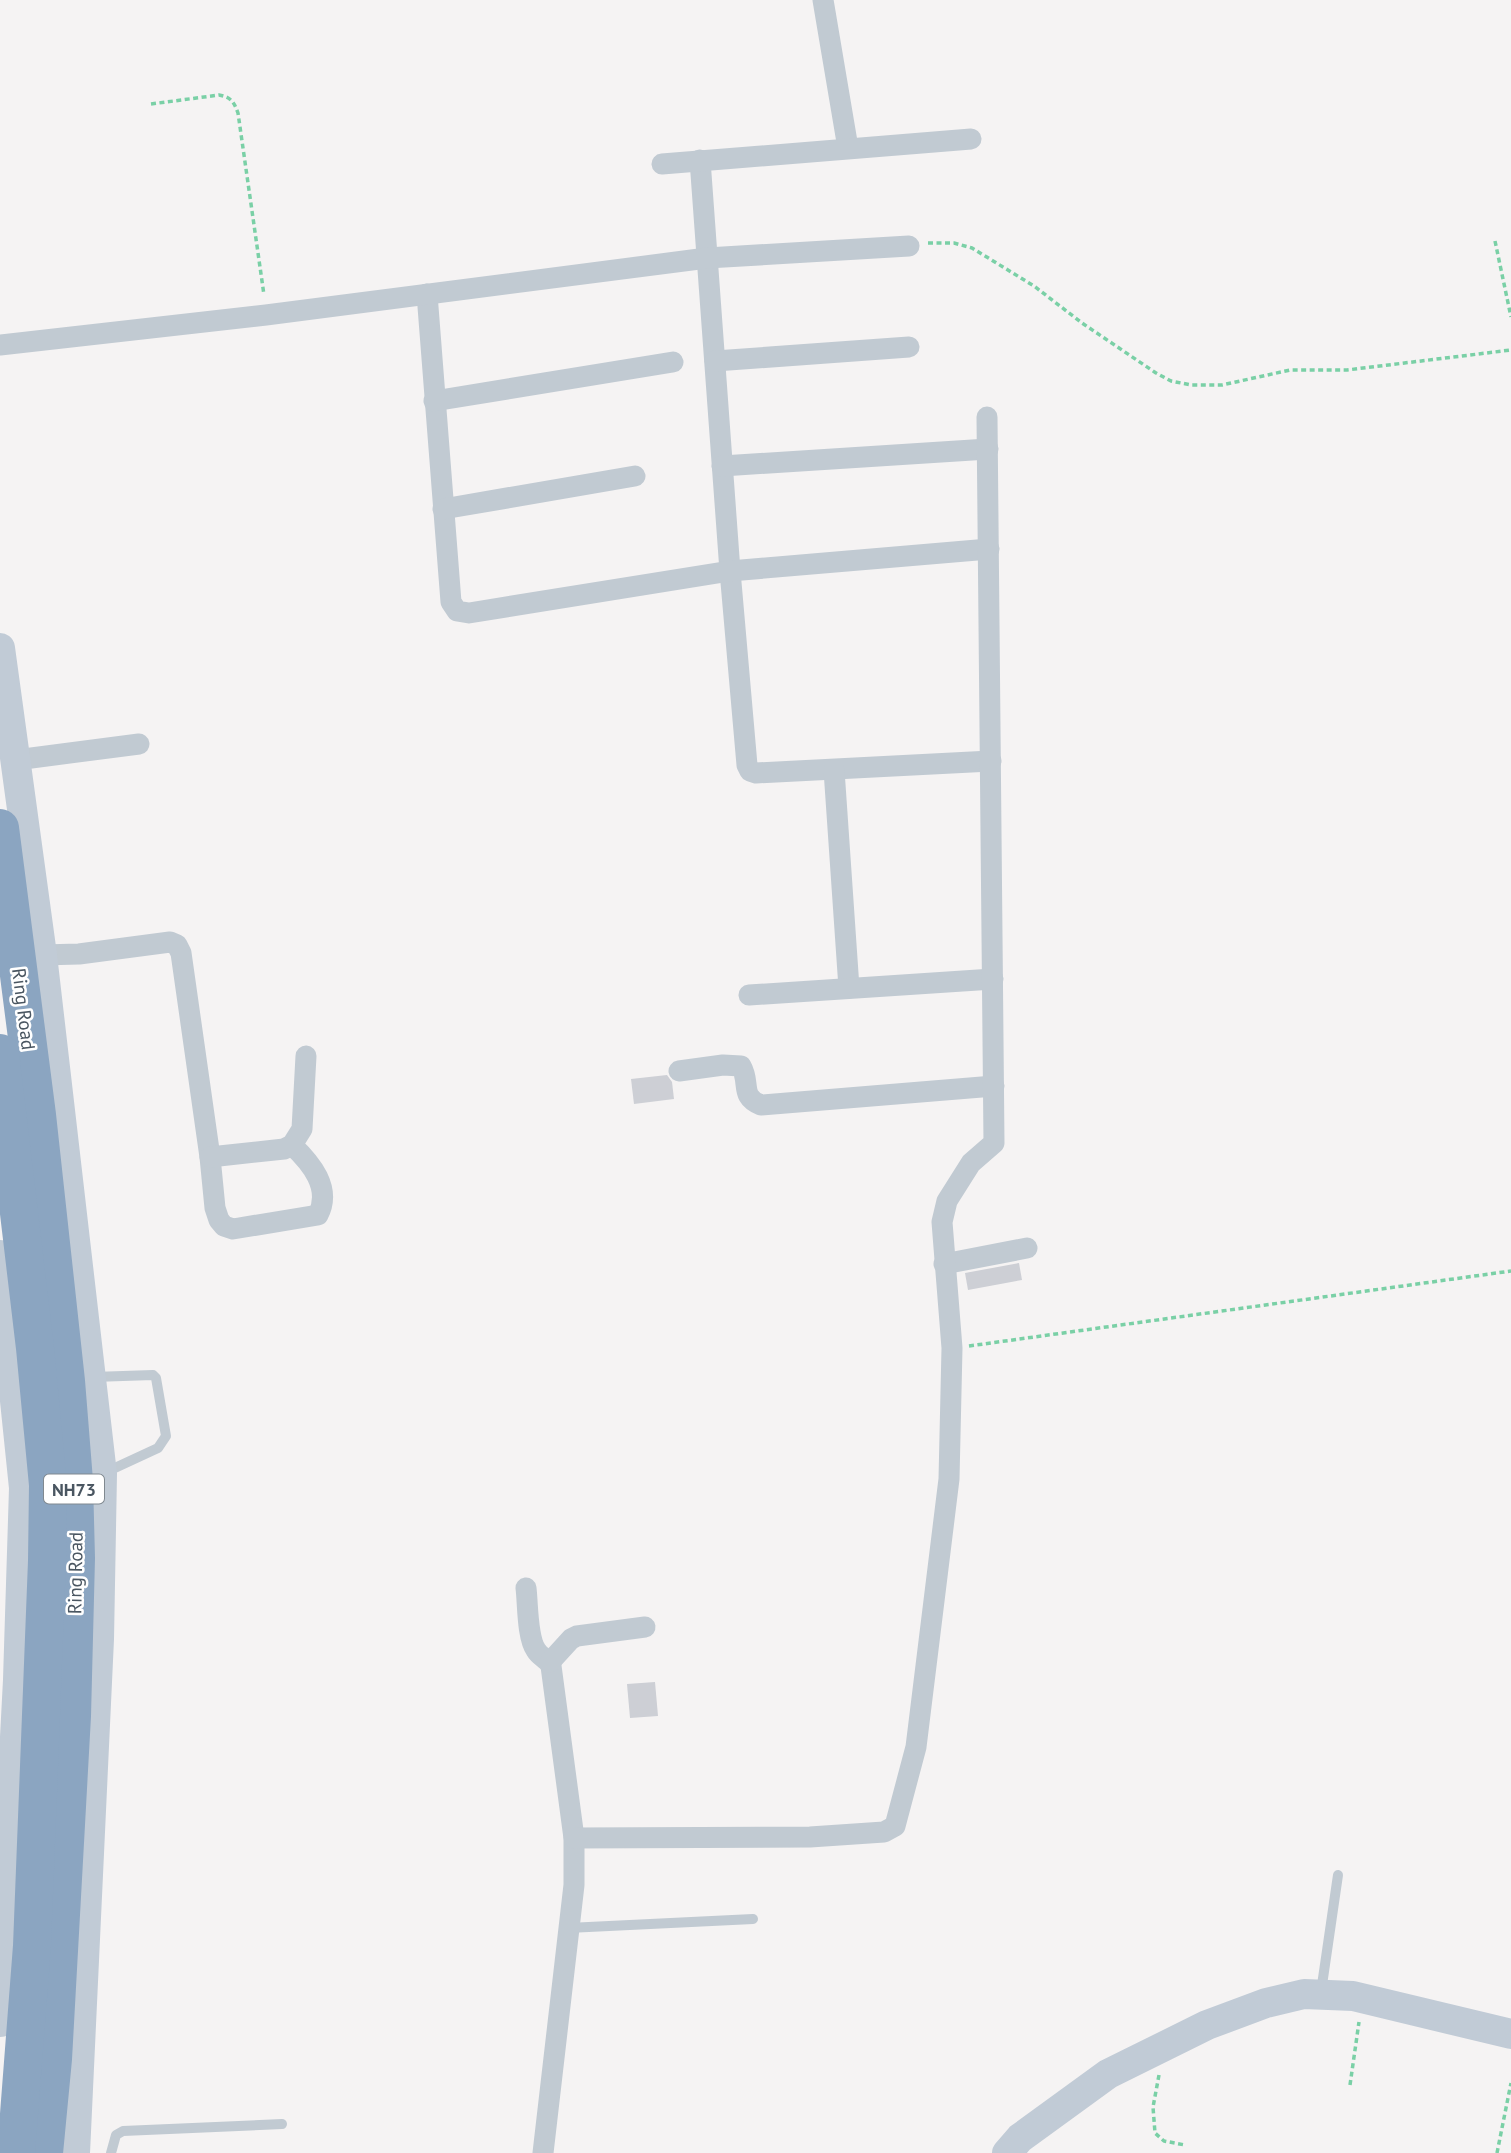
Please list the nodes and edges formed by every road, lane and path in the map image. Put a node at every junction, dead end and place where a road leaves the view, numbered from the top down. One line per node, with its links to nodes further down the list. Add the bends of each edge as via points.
1 (823, 0): 4 (street)
2 (151, 104): 11 (path, via 219,94 234,102)
3 (971, 139): 4 (street)
4 (848, 148): 5 (street)
5 (700, 160): 6 (street); 9 (street)
6 (662, 164)
7 (1495, 241): 12 (path)
8 (909, 246): 9 (street); 15 (path, via 937,242 972,248 1171,382 1222,385 1290,370 1347,370)
9 (707, 258): 10 (street); 16 (street)
10 (427, 294): 11 (street); 18 (street)
11 (266, 315): 13 (street)
12 (1511, 317)
13 (0, 345)
14 (909, 347): 16 (street)
15 (1511, 350)
16 (715, 361): 21 (street)
17 (673, 362): 18 (street)
18 (434, 401): 23 (street)
19 (988, 418): 20 (street)
20 (988, 449): 21 (street); 24 (street)
21 (722, 466): 25 (street)
22 (635, 476): 23 (street)
23 (443, 509): 25 (street, via 451,602 457,611 469,613)
24 (989, 549): 25 (street); 29 (street)
25 (730, 571): 30 (street, via 750,771)
26 (0, 648): 28 (street)
27 (139, 744): 28 (street)
28 (16, 760): 31 (street)
29 (991, 761): 30 (street); 33 (street)
30 (834, 770): 34 (street)
31 (9, 833): 32 (street); 48 (highway, Ring Road / NH73, via 37,1115)
32 (42, 955): 42 (street, via 177,945); 48 (street)
33 (993, 979): 34 (street); 39 (street)
34 (849, 988): 35 (street)
35 (749, 995)
36 (0, 1054): 40 (highway, Ring Road / NH73)
37 (306, 1056): 41 (street, via 302,1129)
38 (678, 1071): 39 (street, via 741,1066 747,1094 761,1105)
39 (994, 1086): 45 (street, via 994,1143 971,1163 947,1201 942,1222)
40 (4, 1117): 49 (highway, Ring Road / NH73, via 35,1348)
41 (292, 1145): 42 (street); 42 (street, via 320,1179 322,1199 314,1217 233,1229 224,1226 215,1208)
42 (210, 1157)
43 (1027, 1248): 45 (street)
44 (0, 1255): 49 (street)
45 (944, 1264): 47 (street)
46 (1511, 1271): 47 (path)
47 (952, 1348): 53 (street, via 949,1479 916,1747 895,1826 884,1832 810,1837)
48 (79, 1379): 49 (highway, Ring Road / NH73); 49 (lane, via 153,1375 166,1436 158,1448)
49 (71, 1480): 59 (street, via 18,1680); 62 (highway, Ring Road / NH73, via 76,1558); 67 (highway, Ring Road / NH73, via 47,1560 32,1946)
50 (526, 1588): 52 (street, via 531,1637 536,1650)
51 (645, 1627): 52 (street, via 577,1636)
52 (550, 1662): 53 (street)
53 (575, 1838): 56 (street)
54 (1338, 1875): 57 (lane)
55 (753, 1919): 56 (lane)
56 (568, 1928): 71 (street)
57 (1320, 1995): 58 (street); 61 (street, via 1266,2003)
58 (1362, 1998): 60 (street); 64 (path)
59 (0, 2021)
60 (1511, 2034)
61 (1157, 2050): 66 (path, via 1155,2133 1164,2141); 72 (street, via 1108,2074 1020,2138)
62 (66, 2060): 68 (highway, Ring Road / NH73); 69 (street)
63 (1511, 2083): 73 (path)
64 (1350, 2085)
65 (282, 2124): 70 (lane, via 123,2131 116,2135)
66 (1185, 2145)
67 (16, 2153)
68 (44, 2153)
69 (75, 2153)
70 (111, 2153)
71 (543, 2153)
72 (1007, 2153)
73 (1497, 2153)

